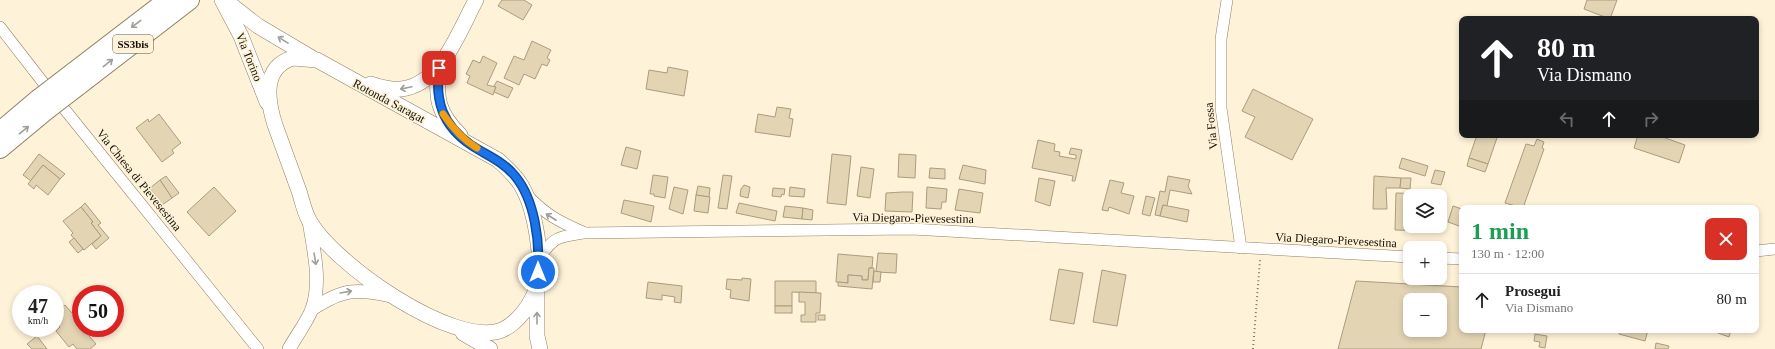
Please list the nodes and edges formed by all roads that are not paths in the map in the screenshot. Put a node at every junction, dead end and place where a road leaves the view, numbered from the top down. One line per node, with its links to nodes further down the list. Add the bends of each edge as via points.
1 (167, 0): 10 (highway, SS3bis, one-way to 10)
2 (190, 0): 10 (highway, SS3bis, one-way to 2)
3 (224, 0): 7 (main road, Via Torino, one-way to 3, via 258,26); 12 (main road, Via Torino)
4 (476, 0): 8 (main road)
5 (1227, 0): 19 (street, Via Fossa, via 1221,39 1221,108)
6 (0, 26): 30 (street, Via Chiesa di Pievesestina)
7 (317, 60): 9 (main road, Rotonda Saragat); 12 (main road, Rotonda Saragat, via 293,58 278,65 270,81)
8 (439, 68): 9 (main road, one-way to 9, via 425,80 412,87 400,89 387,89); 14 (main road, via 437,85 440,110)
9 (347, 78): 14 (main road, Rotonda Saragat)
10 (74, 80): 11 (highway, SS3bis, bridge)
11 (43, 105): 13 (highway, SS3bis); 15 (highway, SS3bis, one-way to 11)
12 (272, 115): 17 (main road, Rotonda Saragat)
13 (0, 131)
14 (470, 144): 16 (main road, Rotonda Saragat, via 498,160 515,176)
15 (0, 149)
16 (525, 193): 18 (street, Via Diegaro-Pievesestina, one-way to 16, via 559,222 543,211); 24 (main road, Rotonda Saragat, via 534,220)
17 (309, 220): 27 (main road, Rotonda Saragat, via 340,257); 28 (street, one-way to 28, via 317,271)
18 (584, 233): 19 (street, Via Diegaro-Pievesestina, via 912,229); 24 (street, Via Diegaro-Pievesestina, via 555,238)
19 (1241, 248): 22 (street, Via Diegaro-Pievesestina)
20 (1775, 249): 21 (street)
21 (1759, 251)
22 (1403, 256)
23 (1447, 258): 25 (street)
24 (539, 259): 26 (main road, Rotonda Saragat)
25 (1459, 259)
26 (537, 286): 29 (main road, Rotonda Saragat, via 519,318 501,330 478,333); 33 (main road, one-way to 26, via 537,336)
27 (392, 296): 28 (street, one-way to 27, via 337,294 348,291); 29 (main road, Rotonda Saragat)
28 (312, 309): 31 (street)
29 (448, 325): 32 (main road)
30 (258, 349)
31 (289, 349)
32 (490, 349)
33 (540, 349)

